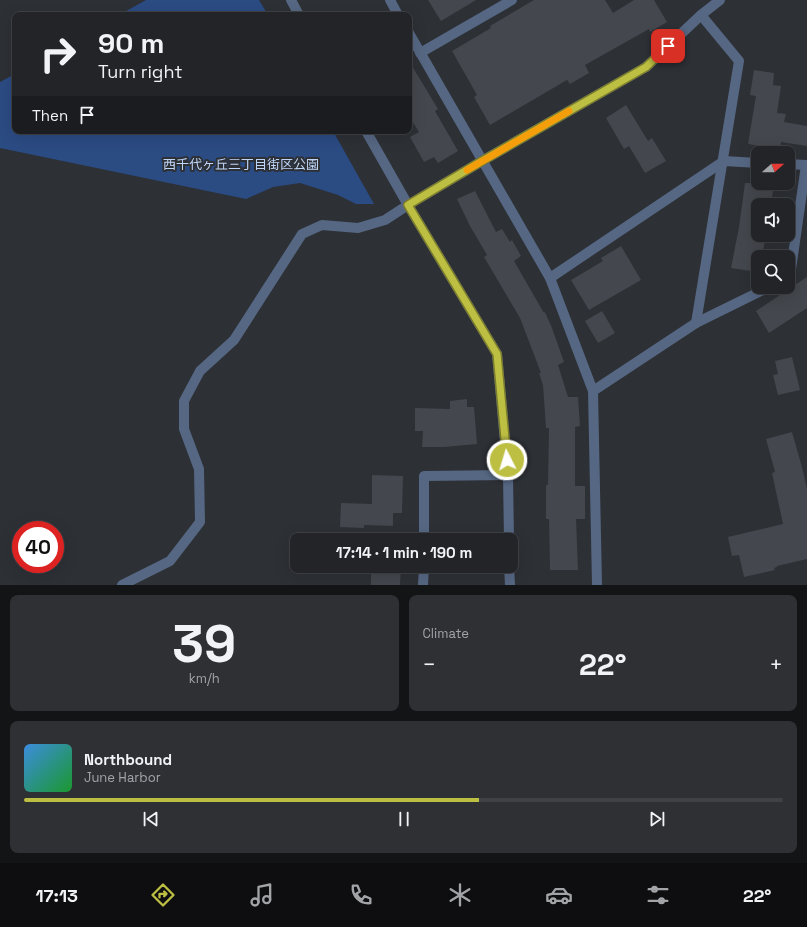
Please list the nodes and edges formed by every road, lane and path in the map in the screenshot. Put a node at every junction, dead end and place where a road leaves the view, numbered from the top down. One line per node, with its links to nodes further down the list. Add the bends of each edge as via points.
1 (291, 0): 5 (street)
2 (390, 0): 6 (street)
3 (512, 0): 9 (street)
4 (720, 0): 7 (street)
5 (297, 12)
6 (396, 12)
7 (701, 15): 11 (street, via 646,67); 12 (street, via 739,61)
8 (412, 38): 9 (street)
9 (420, 53): 11 (street)
10 (368, 134): 15 (street)
11 (482, 161): 15 (street); 17 (street)
12 (724, 161): 13 (street); 17 (street); 19 (street)
13 (751, 163)
14 (795, 164): 16 (street, via 806,165)
15 (408, 205): 21 (street, via 497,354); 26 (street, via 385,220 358,228 322,225 302,234 234,340 200,371 184,401 184,429 199,469 200,522 170,561)
16 (794, 250)
17 (550, 278): 20 (street)
18 (755, 294): 19 (street)
19 (696, 323): 20 (street)
20 (594, 391): 29 (street)
21 (508, 475): 22 (street, via 424,476); 23 (street)
22 (424, 533)
23 (509, 533)
24 (424, 573): 27 (street)
25 (509, 573): 28 (street)
26 (122, 585)
27 (423, 585)
28 (510, 585)
29 (598, 585)

